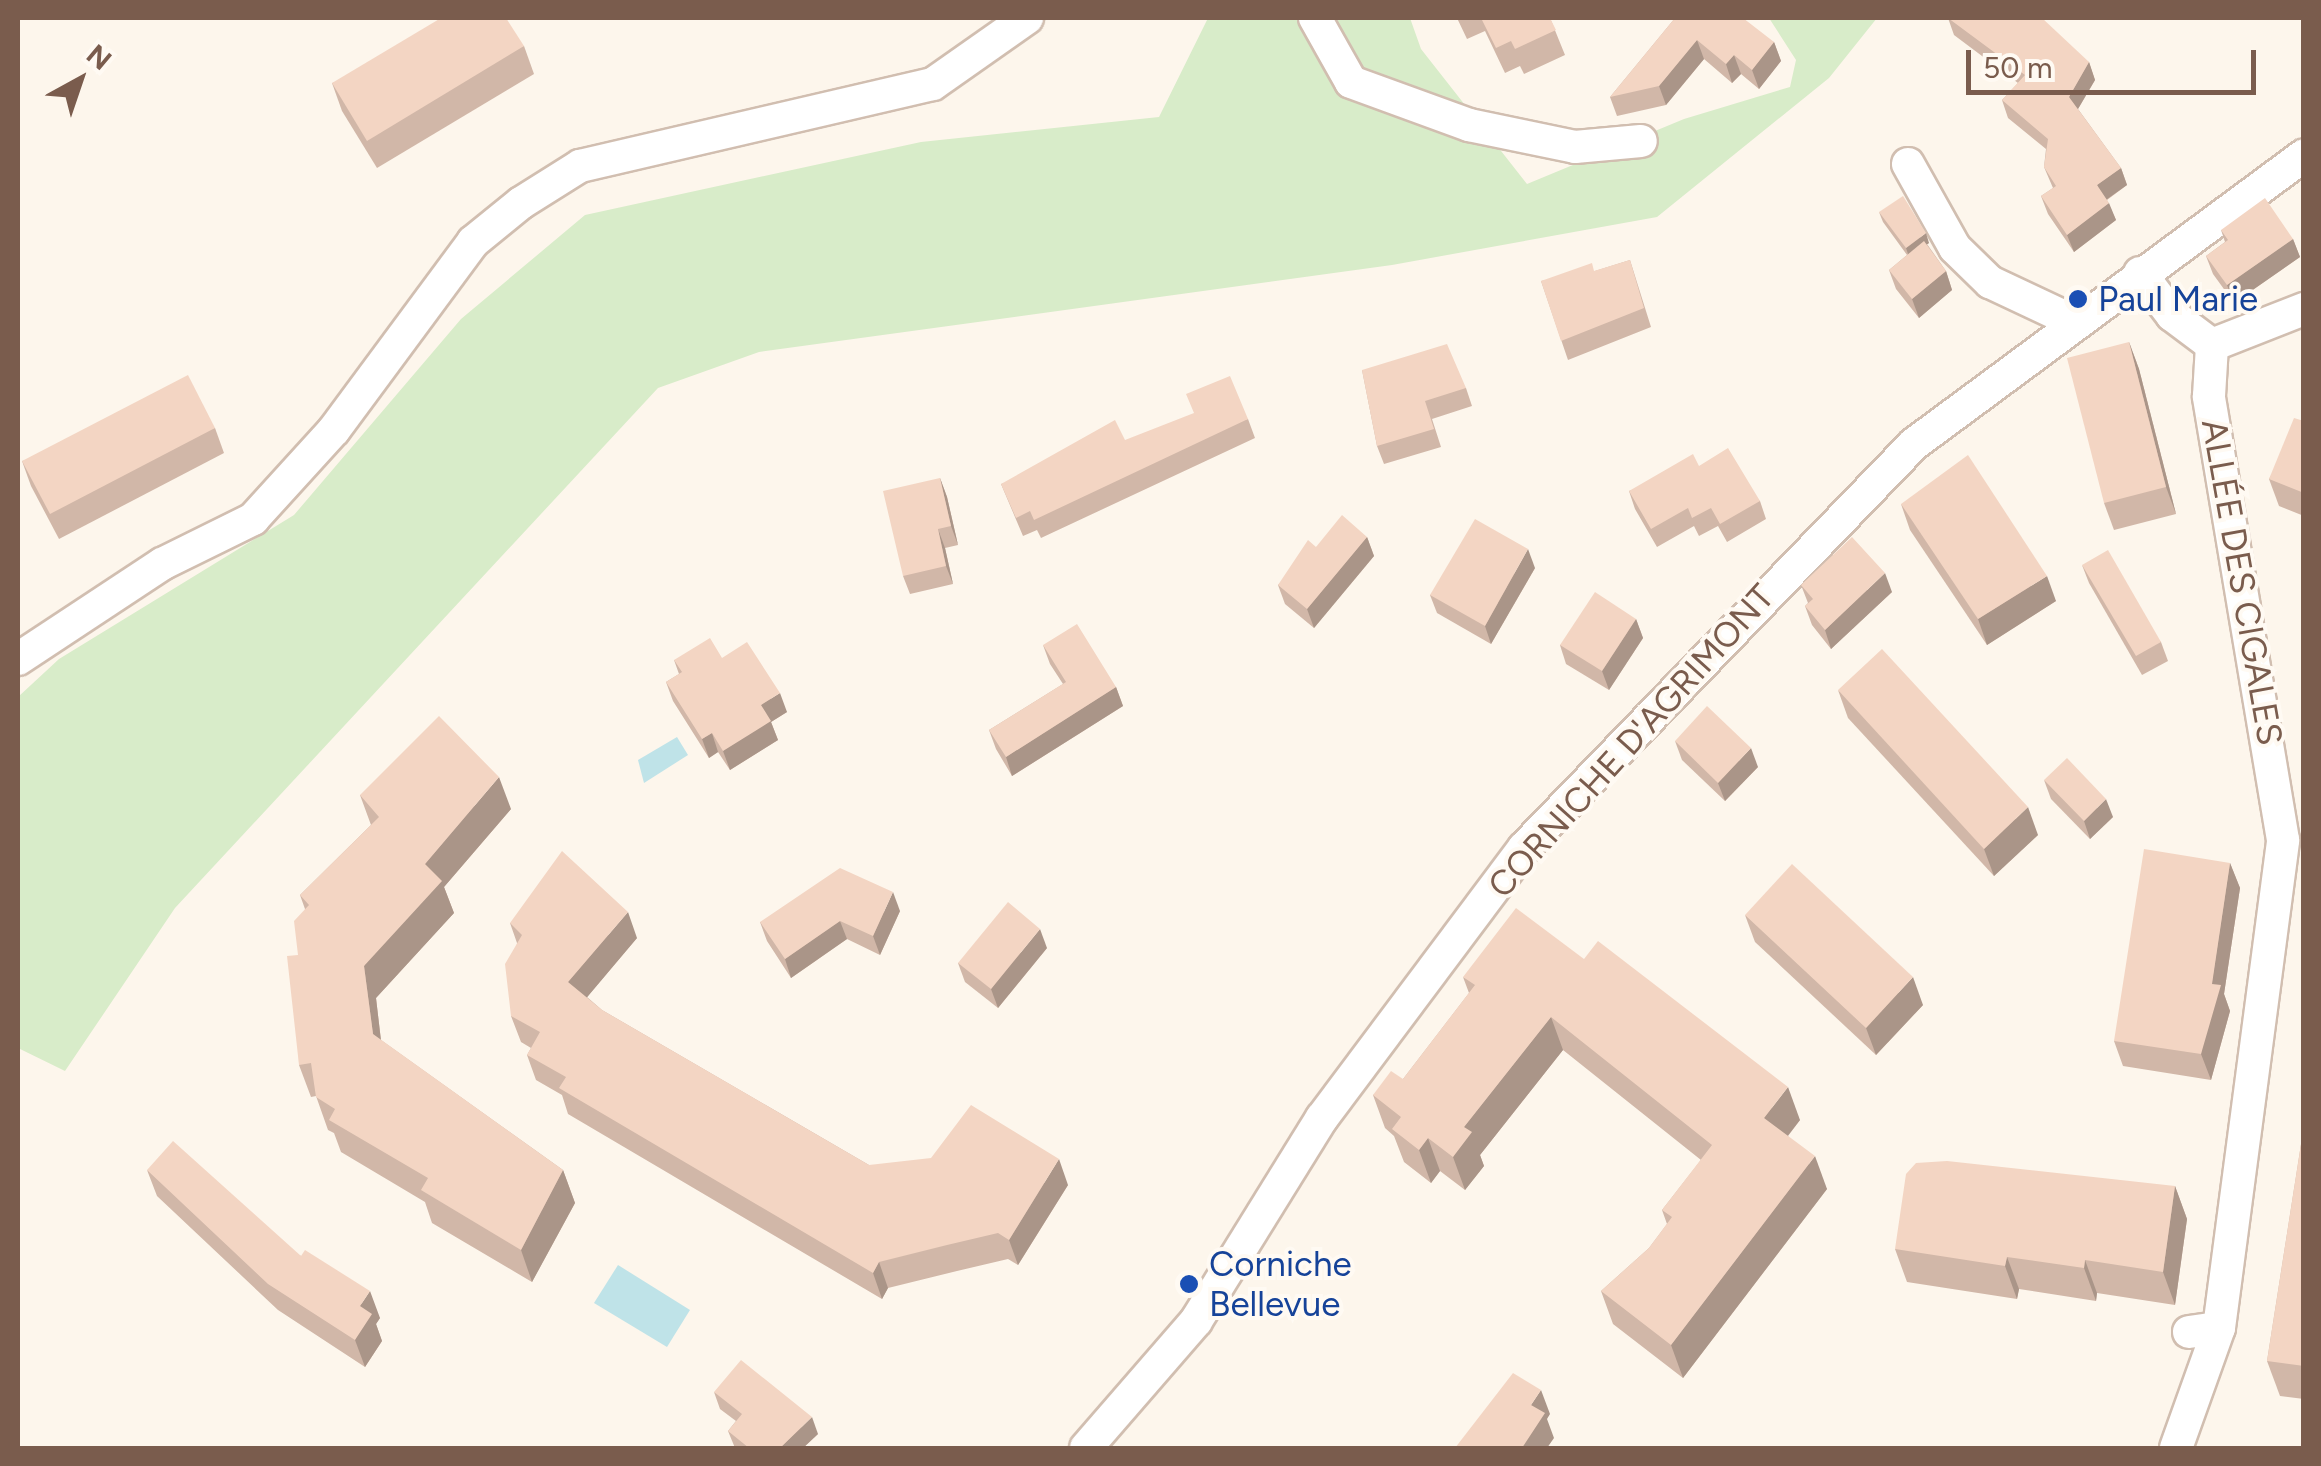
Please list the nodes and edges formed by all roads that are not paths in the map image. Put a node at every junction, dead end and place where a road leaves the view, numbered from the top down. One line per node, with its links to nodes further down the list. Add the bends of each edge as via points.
1 (1027, 18): 10 (street, via 933,84 580,166 521,203 473,242 334,430 253,519 162,564)
2 (1315, 18): 3 (street, via 1350,82 1469,125 1575,147)
3 (1641, 141)
4 (2304, 154): 6 (street, CORNICHE D'AGRIMONT)
5 (1908, 164): 8 (street, via 1955,248 1990,282)
6 (2140, 273): 8 (street, CORNICHE D'AGRIMONT); 9 (street, via 2172,315)
7 (2304, 309): 9 (street)
8 (2074, 322): 11 (street, CORNICHE D'AGRIMONT, via 1914,444 1524,848 1322,1118 1196,1320)
9 (2212, 345): 12 (street, ALLÉE DES CIGALES, via 2209,396 2283,840 2204,1330)
10 (18, 659)
11 (1086, 1448)
12 (2176, 1448)

